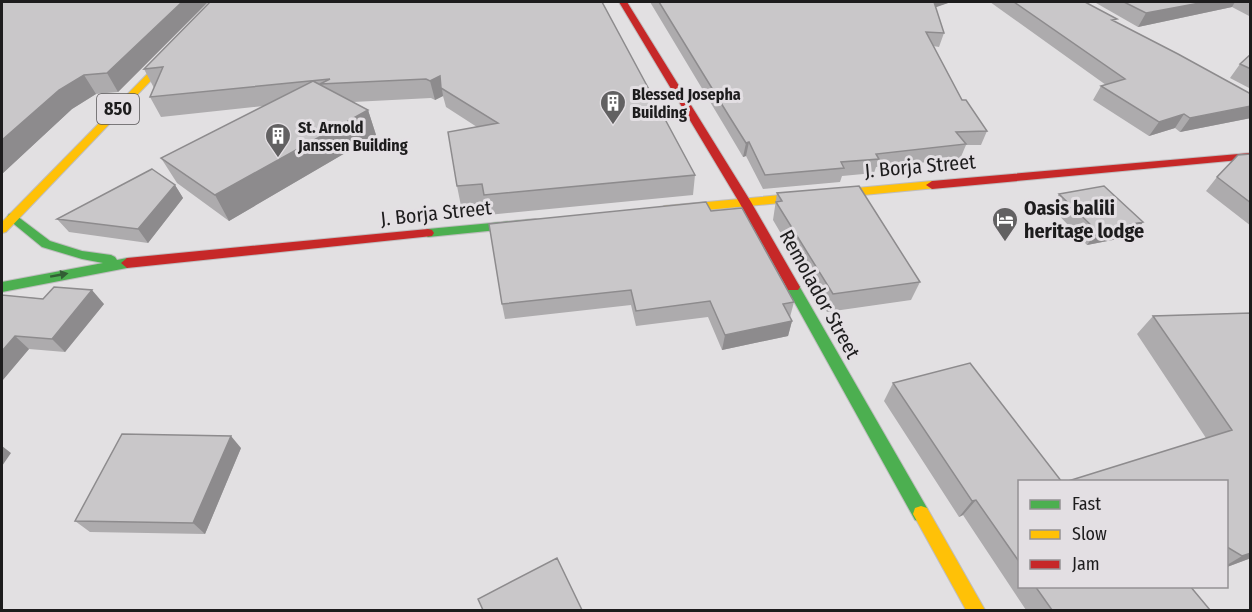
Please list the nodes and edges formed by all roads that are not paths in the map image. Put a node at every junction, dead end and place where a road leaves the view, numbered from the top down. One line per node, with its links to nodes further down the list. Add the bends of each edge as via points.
1 (222, 2): 6 (street, 850)
2 (622, 2): 4 (street, Remolador Street)
3 (1251, 156): 4 (street, J. Borja Street)
4 (745, 202): 5 (street, J. Borja Street); 11 (street, Remolador Street)
5 (650, 211)
6 (8, 216): 8 (street, 850); 9 (street, via 46,244)
7 (555, 221): 9 (street, J. Borja Street)
8 (2, 229)
9 (127, 263): 10 (street, one-way to 9)
10 (2, 287)
11 (976, 610)

